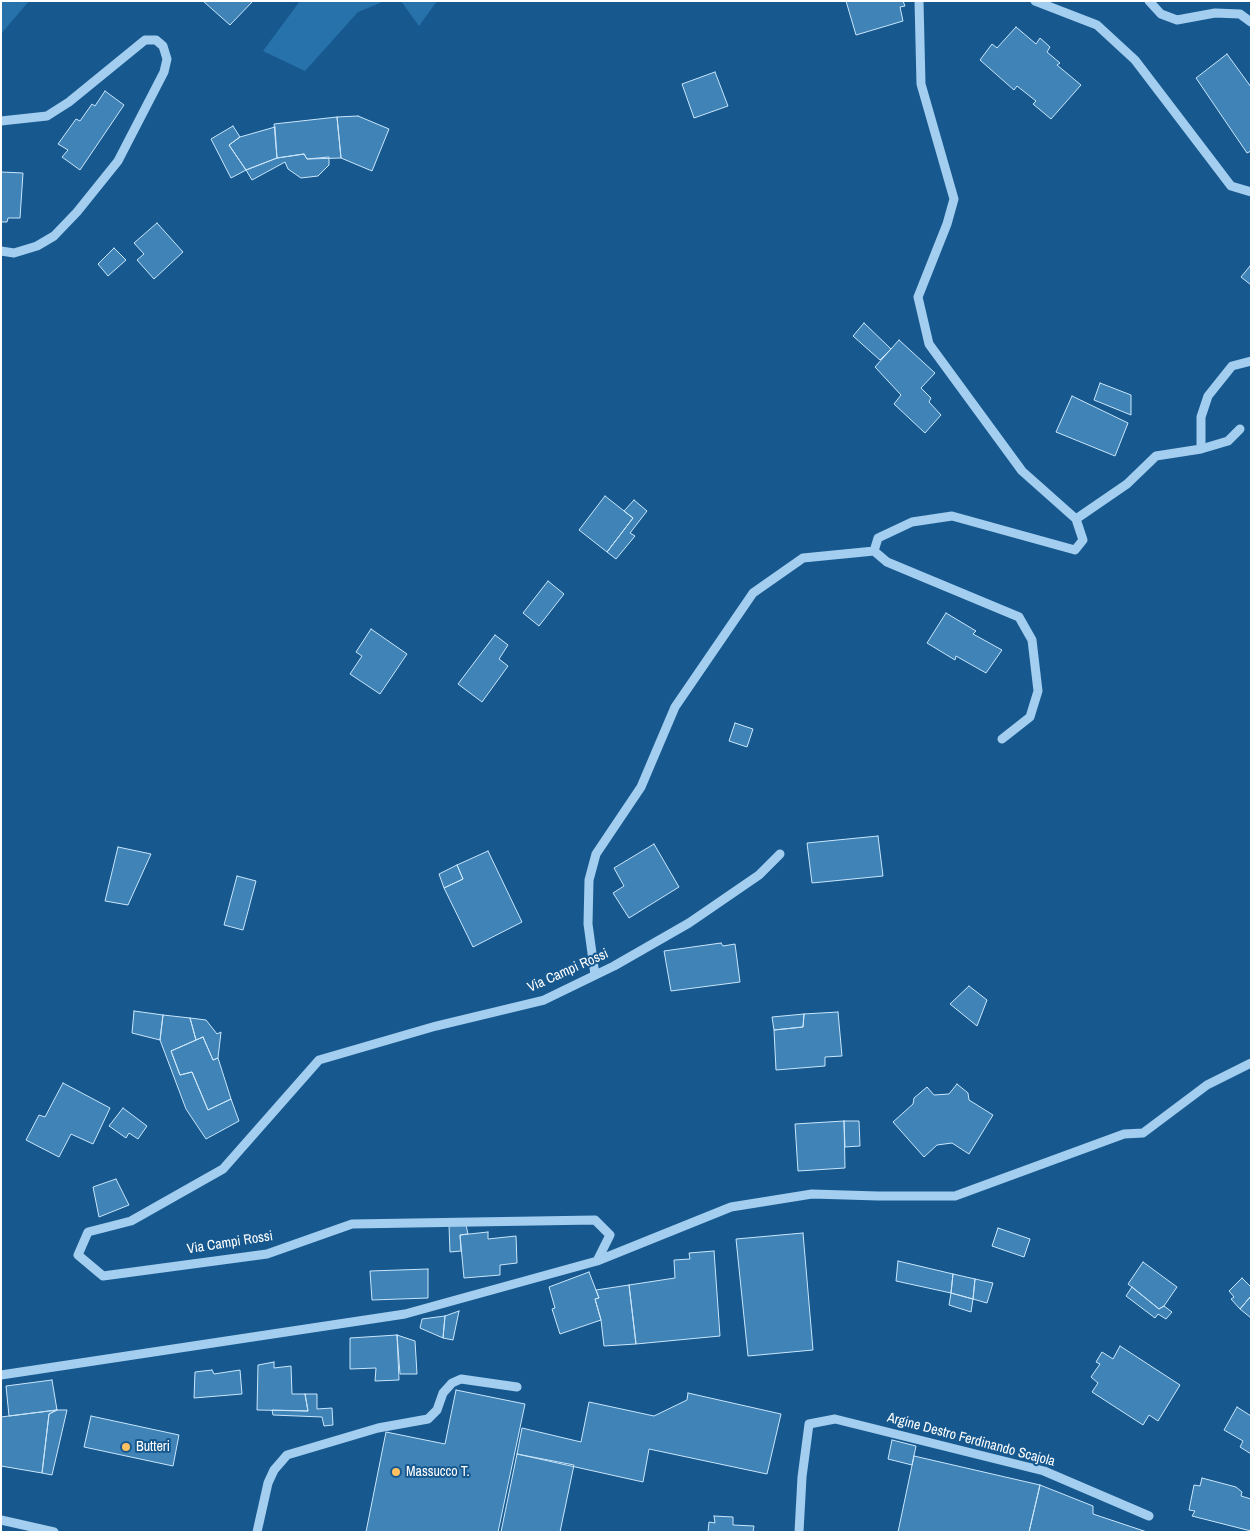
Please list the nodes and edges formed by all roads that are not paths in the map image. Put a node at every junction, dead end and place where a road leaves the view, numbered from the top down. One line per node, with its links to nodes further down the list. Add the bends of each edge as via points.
1 (919, 1): 11 (street, via 921,84 954,198 918,297 929,344 1022,471)
2 (1035, 1): 6 (street, via 1097,25 1135,60 1231,186)
3 (1149, 1): 4 (street, via 1161,14 1177,20 1215,13 1240,14)
4 (1251, 22)
5 (1, 121): 7 (street, via 47,116 145,40 156,40 163,46 167,59 164,72 112,168 54,236 37,246 14,253)
6 (1251, 192)
7 (1, 251)
8 (1251, 361): 10 (street, via 1232,366 1208,396 1201,417)
9 (1240, 429): 10 (street, via 1228,441)
10 (1201, 449): 11 (street, via 1156,456 1127,484)
11 (1076, 519): 12 (street, via 1084,540 1075,550 952,516 912,522 878,538)
12 (874, 551): 13 (street, via 887,562 1019,617 1032,640 1038,692 1030,717); 15 (street, via 803,558 753,593 675,706 641,787 596,854 589,880 588,924)
13 (1002, 739)
14 (780, 854): 15 (street, Via Campi Rossi, via 759,875 689,923)
15 (595, 975): 17 (street, Via Campi Rossi, via 544,1000 436,1026 319,1060 223,1169 131,1221 88,1232 78,1255 103,1276 267,1254 352,1224 595,1220 610,1235)
16 (1251, 1063): 17 (street, via 1207,1085 1143,1133 1124,1134 954,1196 812,1194 731,1207)
17 (597, 1261): 18 (street, via 405,1314)
18 (1, 1375)
19 (517, 1387): 23 (street, via 461,1379 443,1393 438,1410 428,1418 378,1428 287,1455 268,1483)
20 (1149, 1516): 24 (street, Argine Destro Ferdinando Scajola, via 1044,1470 835,1419 809,1424 802,1477)
21 (1, 1520): 22 (street)
22 (54, 1532)
23 (257, 1532)
24 (800, 1532)

